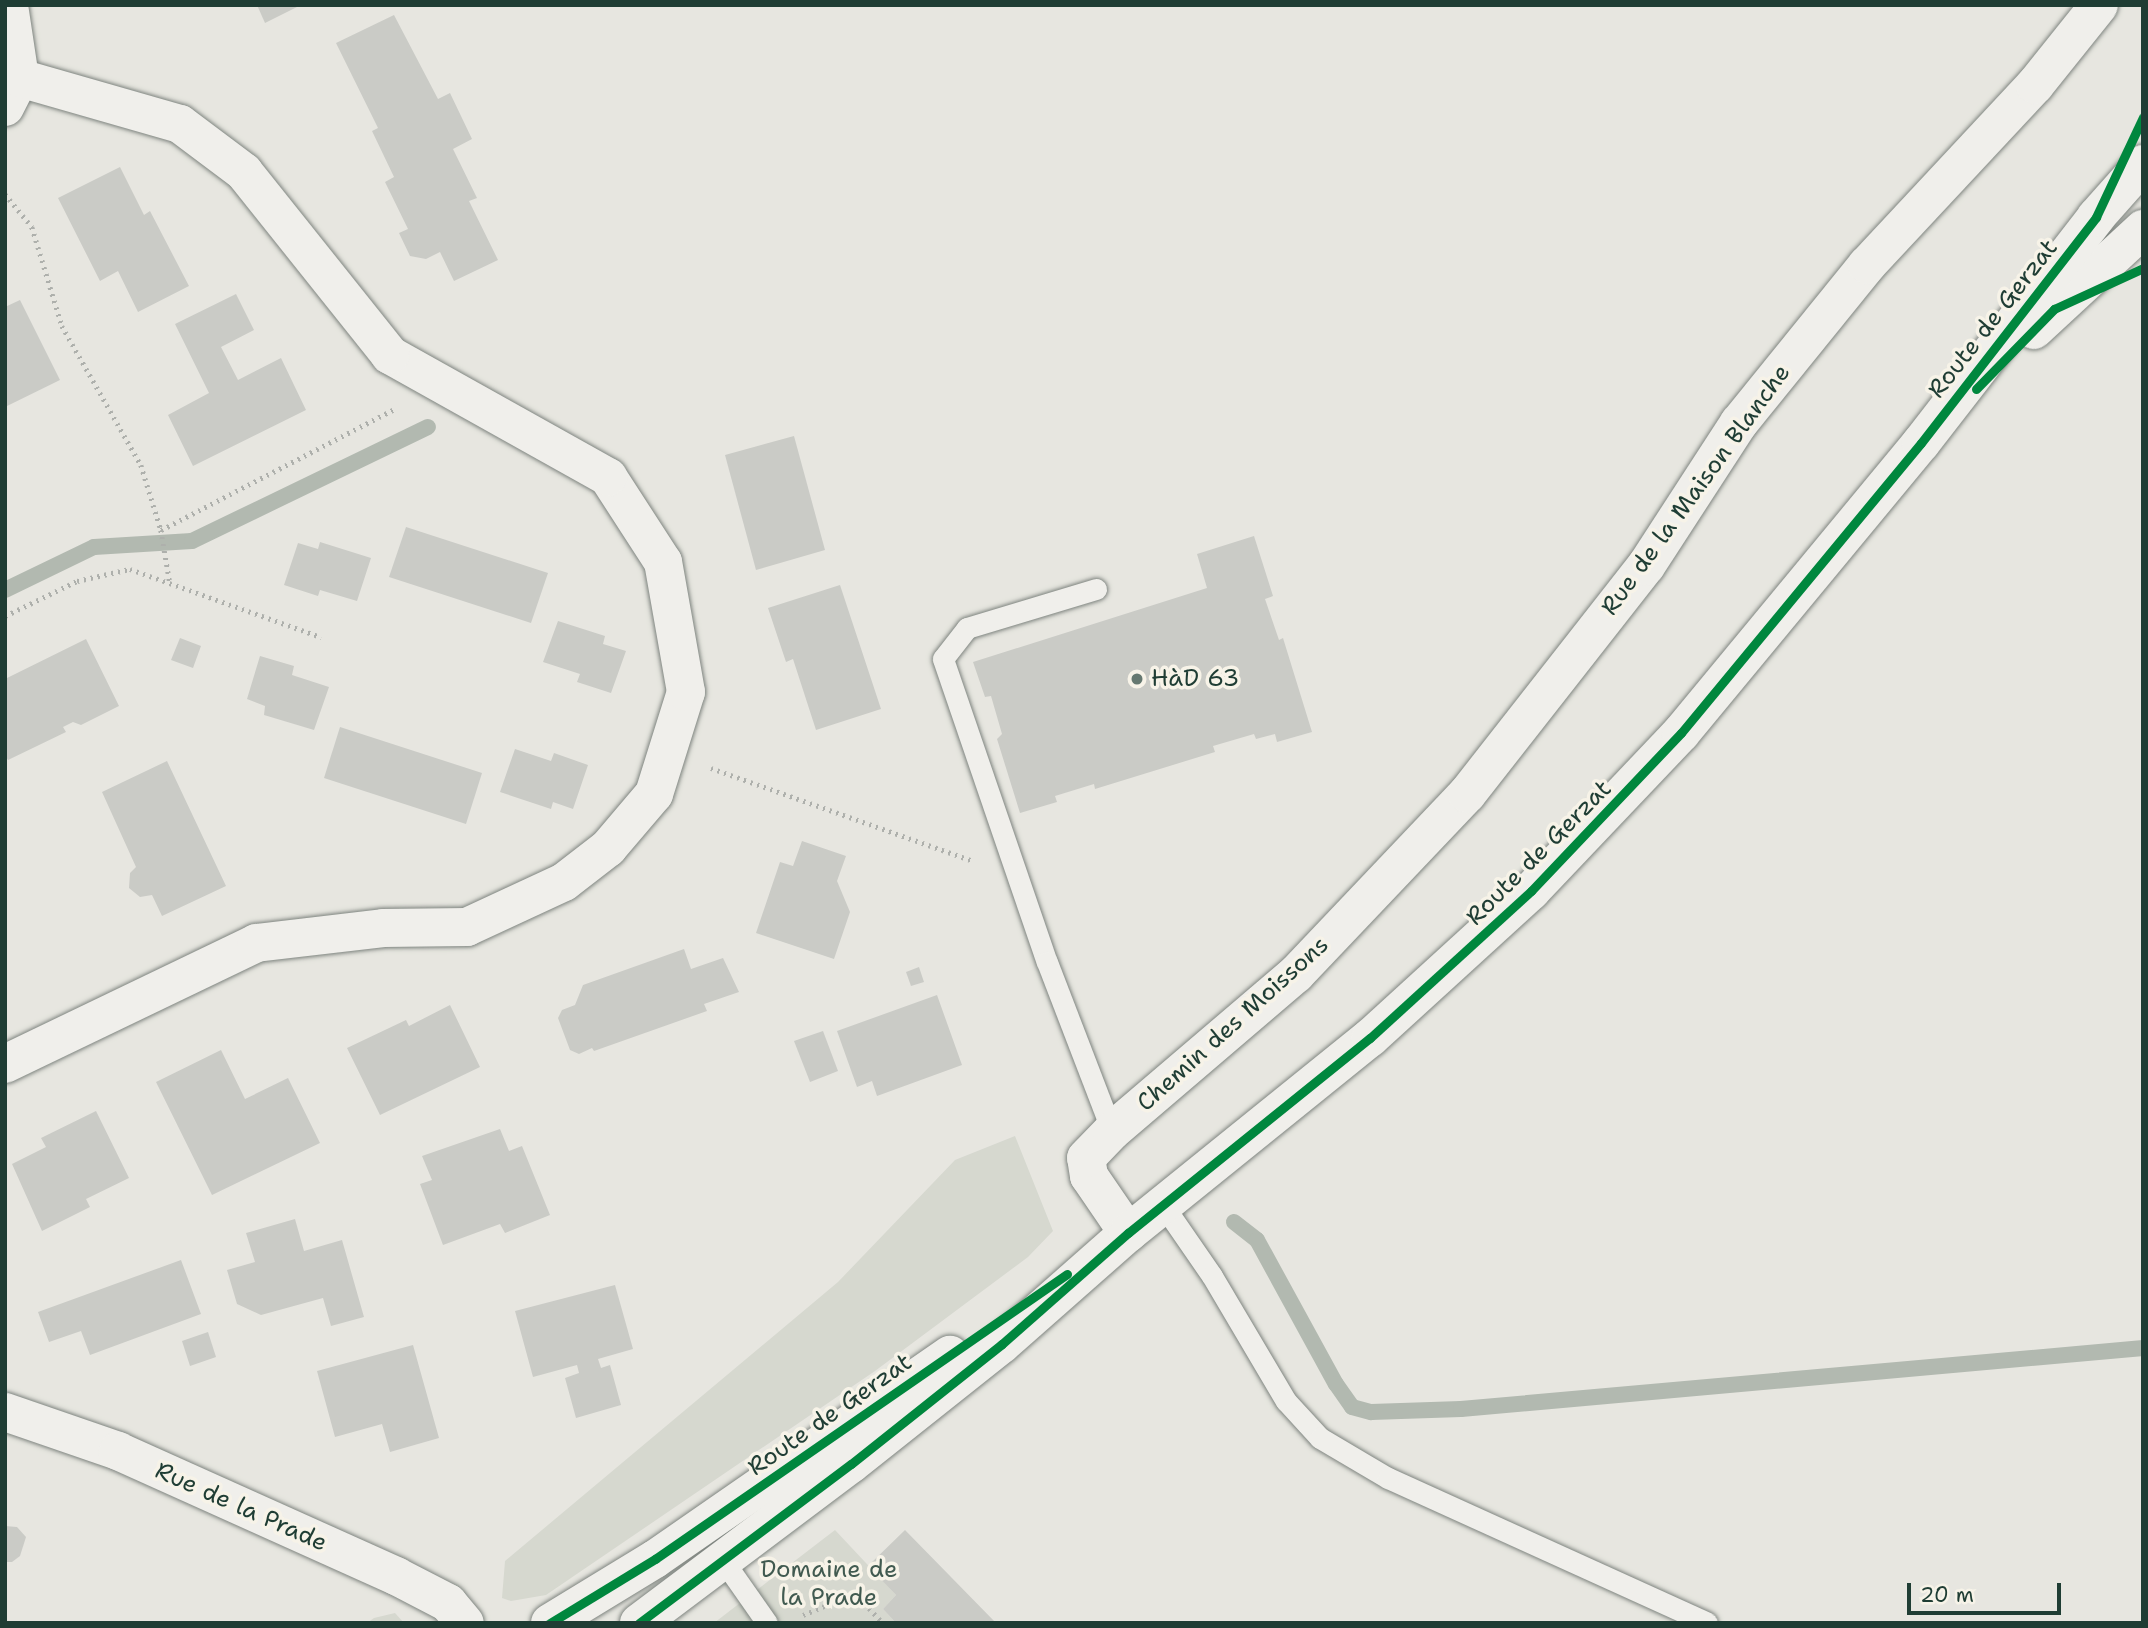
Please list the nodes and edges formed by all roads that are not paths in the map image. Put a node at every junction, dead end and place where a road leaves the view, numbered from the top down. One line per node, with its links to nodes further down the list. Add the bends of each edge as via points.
1 (9, 5): 3 (street)
2 (2099, 5): 8 (street, Rue de la Maison Blanche, via 2035,85 1867,265 1739,423 1646,566)
3 (13, 93): 9 (street, via 180,124 244,172 390,355 608,477 663,562 685,692 654,794 608,848 564,882 467,927 383,928 256,943)
4 (2143, 164): 6 (street, Route de Gerzat, via 2096,217)
5 (2143, 229): 6 (street, Route de Gerzat, via 2054,309)
6 (1921, 443): 11 (street, Route de Gerzat, via 1681,733 1531,891 1370,1038)
7 (1096, 589): 10 (lane, via 967,628 943,659)
8 (1467, 794): 10 (street, Chemin des Moissons, via 1296,974)
9 (5, 1064)
10 (1112, 1131): 12 (street, Chemin des Moissons, via 1086,1158 1089,1176)
11 (1163, 1205): 12 (street, Route de Gerzat); 20 (lane, via 1212,1276 1286,1401 1320,1438 1388,1478)
12 (1128, 1233): 14 (street, Route de Gerzat); 15 (street, Route de Gerzat, via 1002,1344)
13 (5, 1412): 16 (street, Rue de la Prade, via 118,1451 396,1576 447,1603)
14 (700, 1528): 15 (lane); 17 (street, Route de Gerzat)
15 (723, 1560): 18 (street, Route de Gerzat); 19 (lane)
16 (465, 1623)
17 (550, 1623)
18 (639, 1623)
19 (767, 1623)
20 (1707, 1623)

